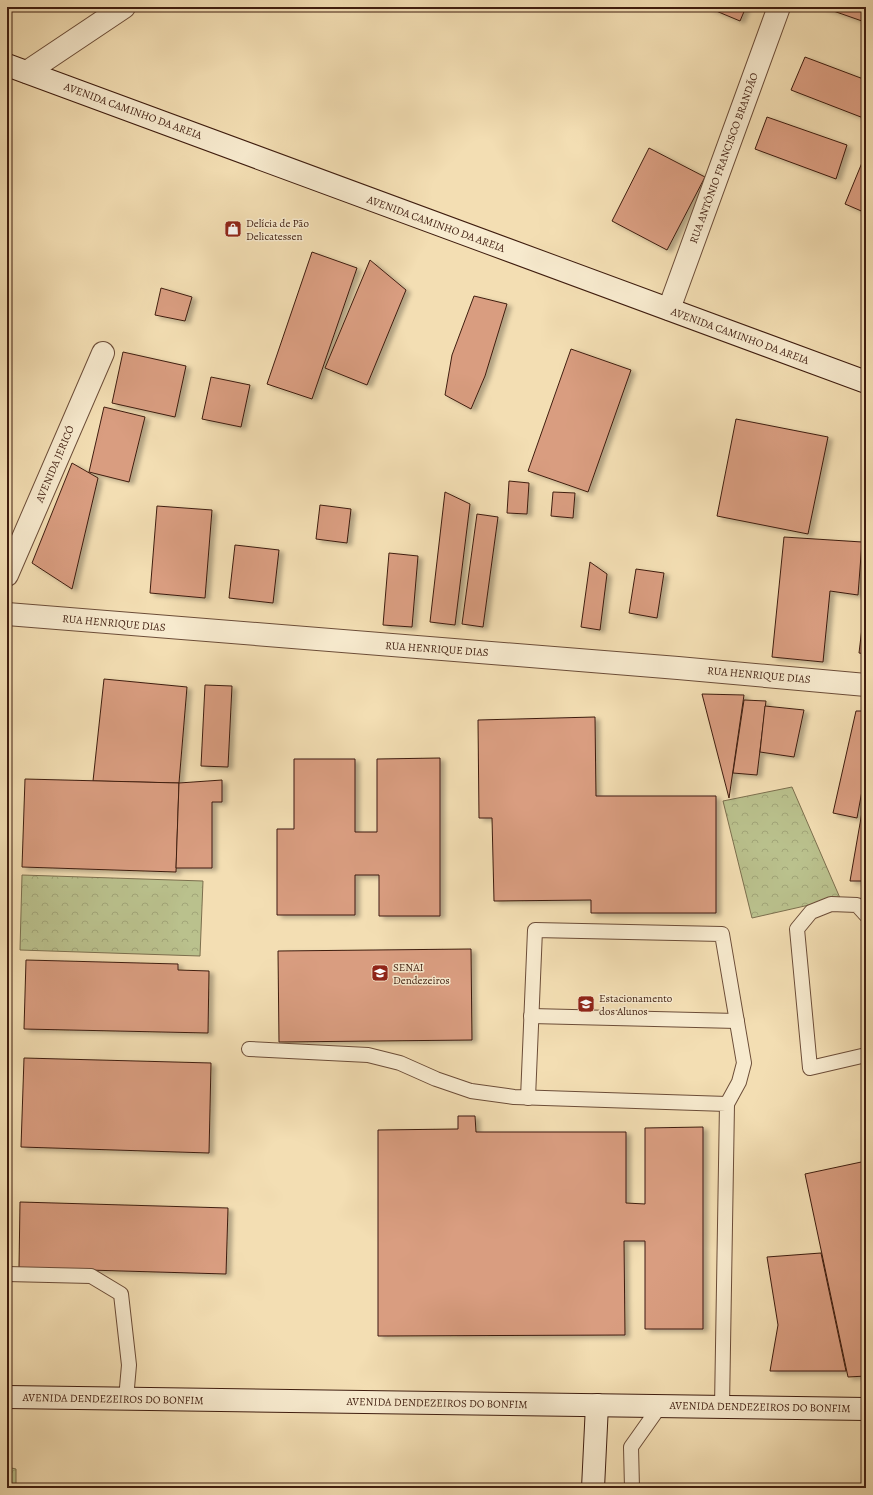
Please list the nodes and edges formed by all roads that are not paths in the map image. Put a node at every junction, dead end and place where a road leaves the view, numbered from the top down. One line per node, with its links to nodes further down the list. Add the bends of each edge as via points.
1 (124, 7): 3 (main road)
2 (779, 7): 4 (main road, RUA ANTÔNIO FRANCISCO BRANDÃO)
3 (17, 68): 4 (main road, AVENIDA CAMINHO DA AREIA)
4 (669, 310): 6 (main road, AVENIDA CAMINHO DA AREIA)
5 (103, 353): 7 (main road, AVENIDA JERICÓ)
6 (866, 382)
7 (7, 574)
8 (7, 614): 9 (main road, RUA HENRIQUE DIAS)
9 (866, 685)
10 (866, 914): 14 (lane, via 857,905 831,904 811,912 797,929 810,1068)
11 (531, 1016): 12 (lane); 12 (lane, via 535,930 722,934); 15 (lane)
12 (737, 1020): 16 (lane, via 744,1063 739,1082)
13 (249, 1049): 15 (lane, via 368,1055 400,1063 471,1091)
14 (866, 1055)
15 (528, 1098): 16 (lane)
16 (727, 1104): 22 (lane)
17 (7, 1274): 19 (lane, via 90,1276 121,1294 129,1365)
18 (7, 1398): 19 (main road, AVENIDA DENDEZEIROS DO BONFIM)
19 (126, 1399): 20 (main road, AVENIDA DENDEZEIROS DO BONFIM)
20 (597, 1405): 21 (main road, AVENIDA DENDEZEIROS DO BONFIM); 24 (main road)
21 (660, 1406): 22 (main road, AVENIDA DENDEZEIROS DO BONFIM); 25 (lane, via 631,1447)
22 (722, 1406): 23 (main road, AVENIDA DENDEZEIROS DO BONFIM)
23 (866, 1408)
24 (593, 1488)
25 (632, 1488)

